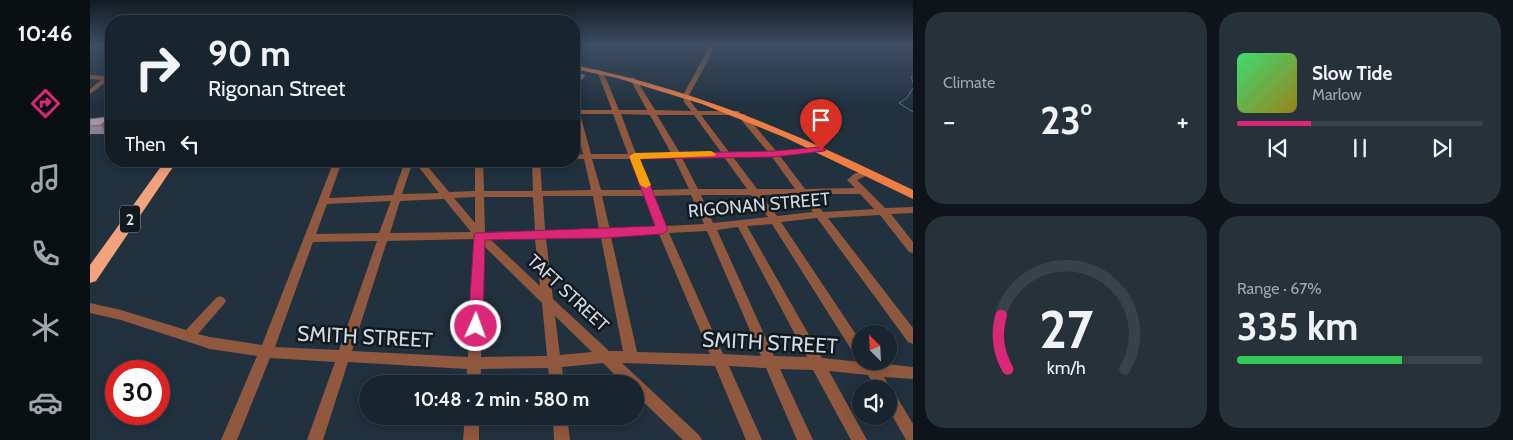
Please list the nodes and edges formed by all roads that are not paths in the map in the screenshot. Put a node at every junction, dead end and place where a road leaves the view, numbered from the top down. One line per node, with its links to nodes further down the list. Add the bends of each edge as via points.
1 (702, 66): 9 (street)
2 (580, 68): 3 (main road)
3 (600, 71): 6 (main road); 11 (street)
4 (105, 77): 5 (street)
5 (90, 78)
6 (633, 79): 9 (main road); 12 (street)
7 (105, 80): 8 (street)
8 (90, 92)
9 (686, 95): 13 (street); 14 (main road)
10 (580, 112): 11 (street)
11 (617, 114): 12 (street); 20 (street)
12 (652, 114): 13 (street); 17 (street)
13 (697, 114): 14 (street); 18 (street)
14 (739, 114): 16 (main road); 19 (street)
15 (580, 131): 22 (street)
16 (821, 150): 19 (street); 29 (main road)
17 (676, 154): 18 (street); 20 (street); 33 (street)
18 (727, 154): 19 (street); 32 (street)
19 (774, 154): 30 (street)
20 (634, 156): 22 (street); 36 (street)
21 (580, 157): 22 (street)
22 (587, 157): 35 (street)
23 (167, 167): 55 (highway, 2)
24 (336, 167): 41 (street)
25 (407, 167): 40 (street)
26 (423, 167): 39 (street, TAFT STREET)
27 (480, 167): 34 (street)
28 (536, 167): 37 (street)
29 (867, 172): 31 (street, via 852,180); 38 (main road)
30 (800, 190): 31 (street); 32 (street); 44 (street)
31 (862, 191): 43 (street)
32 (754, 192): 33 (street); 45 (street)
33 (695, 193): 36 (street); 47 (street)
34 (479, 194): 37 (street); 39 (street); 51 (street)
35 (597, 194): 36 (street); 37 (street); 49 (street)
36 (650, 194): 48 (street)
37 (537, 195): 50 (street)
38 (913, 195)
39 (448, 196): 40 (street); 51 (street, TAFT STREET)
40 (396, 198): 41 (street); 53 (street)
41 (323, 201): 52 (street)
42 (913, 210): 43 (street, RIGONAN STREET)
43 (884, 213): 44 (street, RIGONAN STREET); 54 (street)
44 (820, 215): 45 (street, RIGONAN STREET); 60 (street)
45 (774, 220): 46 (street, RIGONAN STREET); 61 (street)
46 (741, 224): 47 (street, RIGONAN STREET); 70 (street)
47 (710, 227): 48 (street, RIGONAN STREET); 68 (street)
48 (662, 230): 49 (street, RIGONAN STREET); 66 (street)
49 (604, 234): 50 (street, RIGONAN STREET); 65 (street)
50 (540, 235): 51 (street, RIGONAN STREET); 57 (street)
51 (480, 236): 53 (street, RIGONAN STREET); 57 (street, TAFT STREET); 69 (street)
52 (308, 238): 53 (street, RIGONAN STREET); 62 (street)
53 (384, 238): 63 (street)
54 (913, 249)
55 (90, 277)
56 (220, 301): 59 (street)
57 (548, 302): 64 (street, TAFT STREET); 67 (street)
58 (90, 308): 59 (street, SMITH STREET)
59 (187, 336): 62 (street, SMITH STREET)
60 (913, 338)
61 (852, 339)
62 (266, 352): 63 (street, SMITH STREET); 82 (street)
63 (343, 355): 69 (street, SMITH STREET); 83 (street)
64 (608, 357): 65 (street, SMITH STREET); 67 (street, SMITH STREET); 76 (street, TAFT STREET)
65 (631, 357): 66 (street, SMITH STREET)
66 (720, 360): 68 (street, SMITH STREET); 87 (street)
67 (554, 362): 69 (street, SMITH STREET); 75 (street)
68 (770, 362): 70 (street, SMITH STREET); 88 (street)
69 (474, 363): 74 (street)
70 (817, 364): 71 (street, SMITH STREET); 89 (street)
71 (852, 365)
72 (895, 370): 73 (street, SMITH STREET)
73 (913, 373)
74 (473, 375)
75 (556, 375)
76 (626, 375)
77 (644, 393): 86 (street, TAFT STREET)
78 (897, 411): 81 (street)
79 (472, 425): 84 (street)
80 (561, 425): 85 (street)
81 (913, 438)
82 (229, 440)
83 (315, 440)
84 (471, 440)
85 (562, 440)
86 (694, 440)
87 (754, 440)
88 (805, 440)
89 (859, 440)

